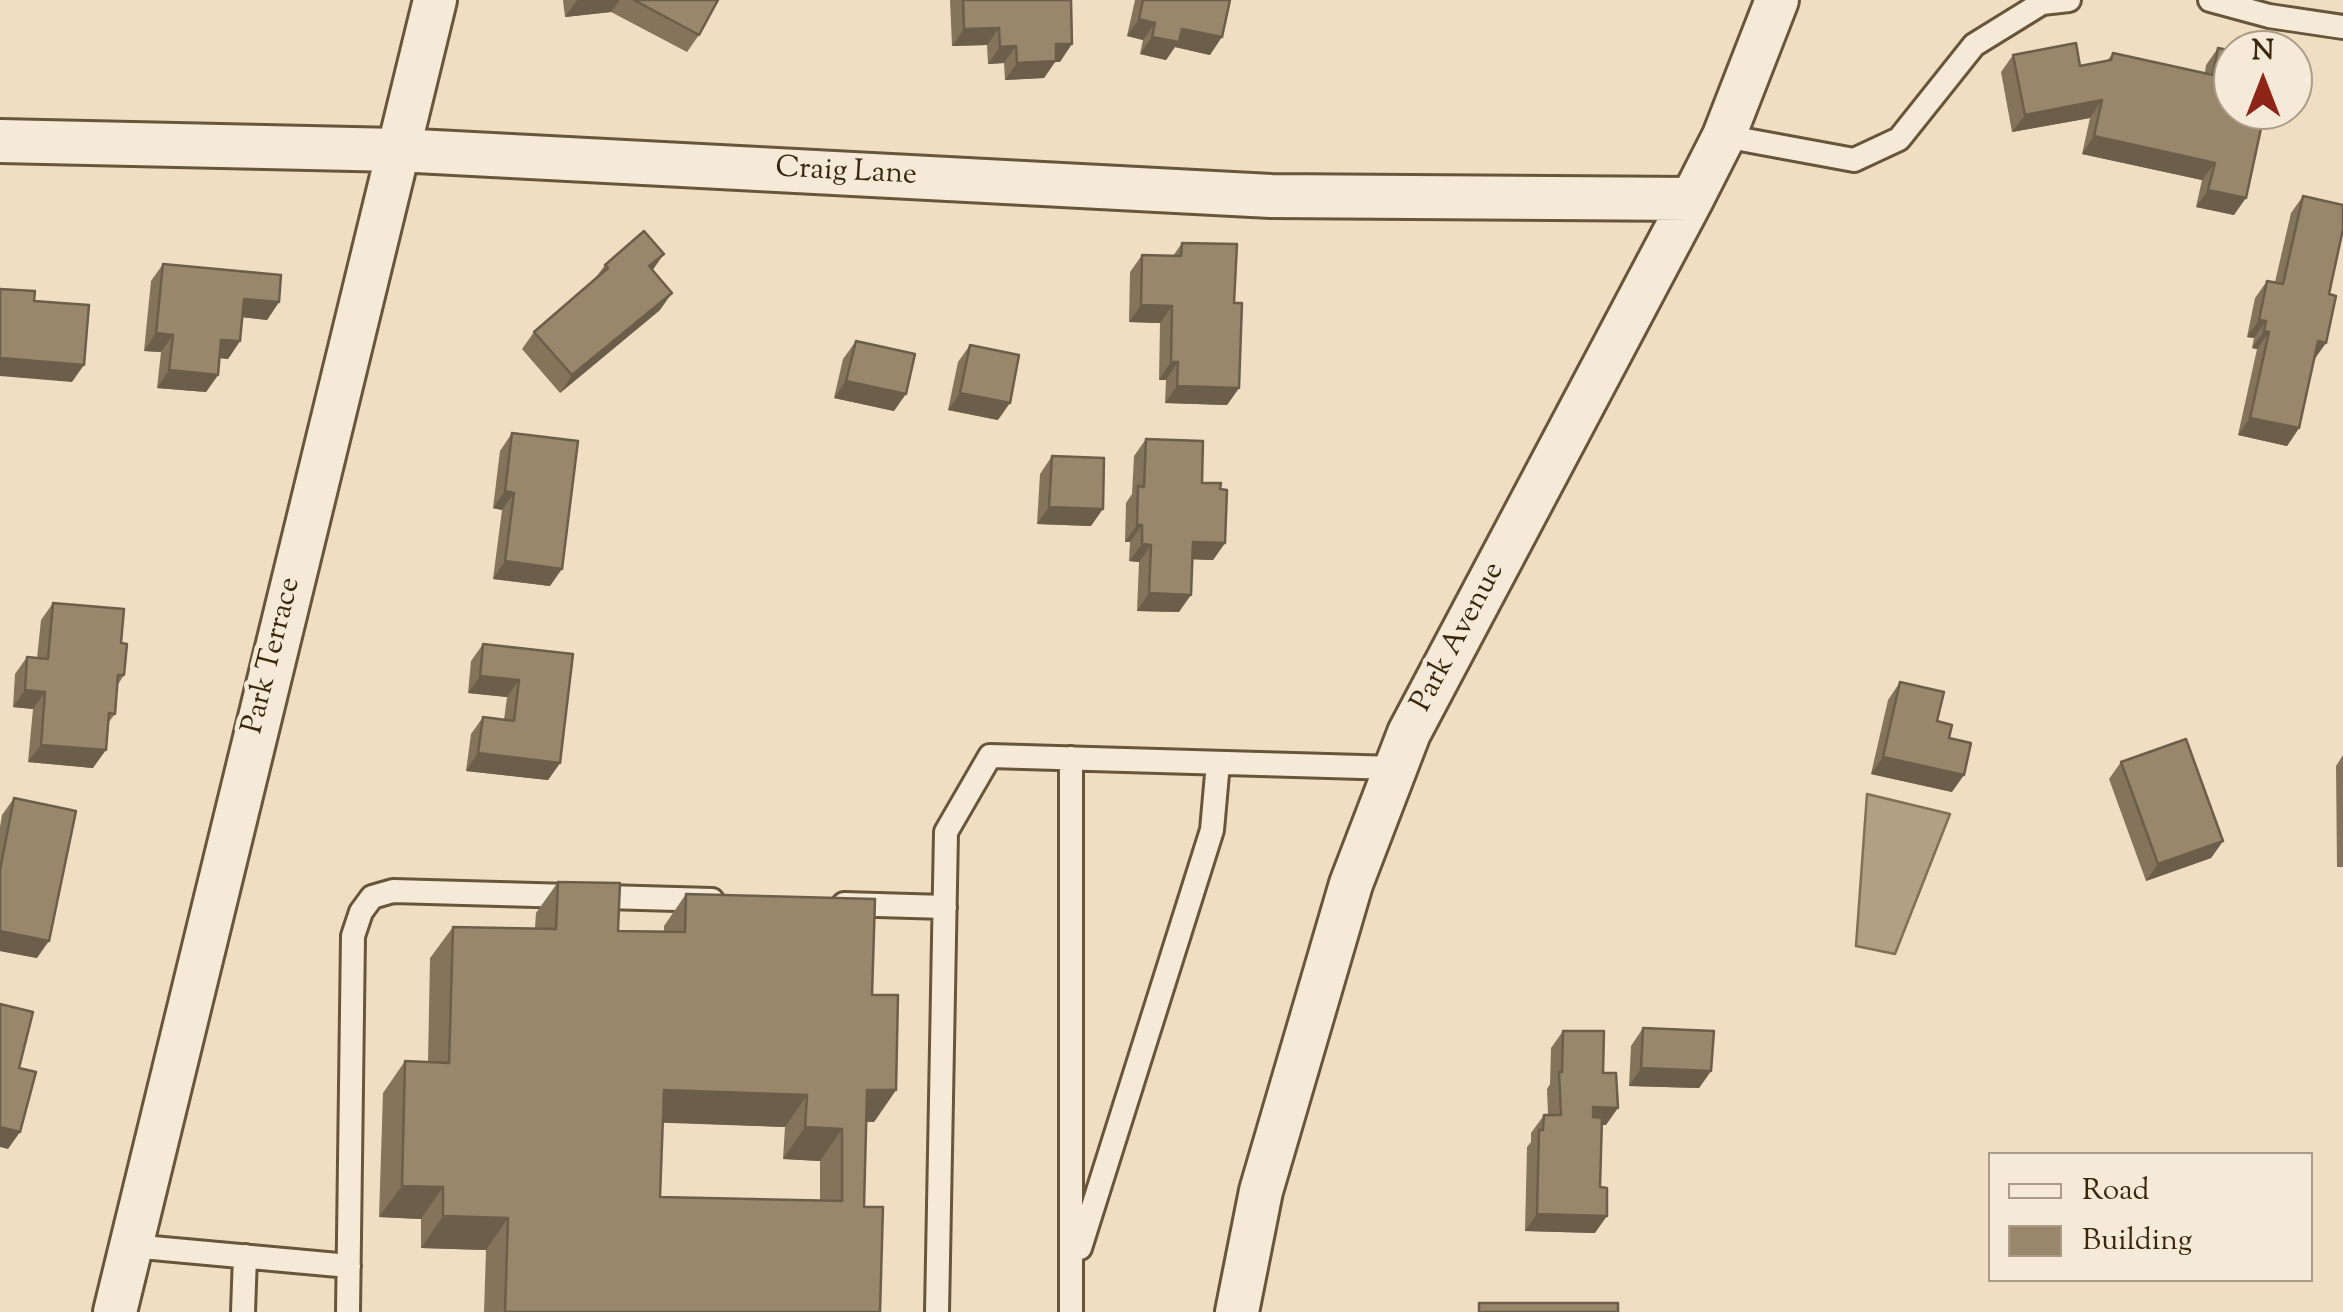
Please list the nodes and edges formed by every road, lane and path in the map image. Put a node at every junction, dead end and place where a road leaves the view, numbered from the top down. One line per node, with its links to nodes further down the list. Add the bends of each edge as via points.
1 (435, 0): 8 (street, Park Terrace)
2 (1777, 0): 6 (street, Park Avenue)
3 (2069, 0): 6 (lane, via 2042,3 1974,45 1899,139 1854,160)
4 (2210, 0): 5 (lane)
5 (2343, 28)
6 (1724, 136): 9 (street, Park Avenue)
7 (0, 142): 8 (street, Craig Lane)
8 (397, 150): 9 (street, Craig Lane, via 1271,196); 16 (street, Park Terrace)
9 (1692, 198): 12 (street, Park Avenue)
10 (1071, 758): 11 (lane); 15 (lane, via 990,756 946,832); 19 (lane)
11 (1218, 762): 12 (lane); 19 (lane, via 1212,830)
12 (1396, 768): 25 (street, Park Avenue, via 1351,884 1271,1155)
13 (728, 900): 18 (lane, via 393,891 372,896 353,936)
14 (826, 903): 15 (lane)
15 (945, 907): 23 (lane)
16 (131, 1246): 17 (lane); 20 (street, Park Terrace)
17 (245, 1256): 18 (lane); 21 (lane)
18 (348, 1266): 22 (lane)
19 (1073, 1270): 24 (lane)
20 (115, 1312)
21 (243, 1312)
22 (348, 1312)
23 (937, 1312)
24 (1071, 1312)
25 (1237, 1312)

